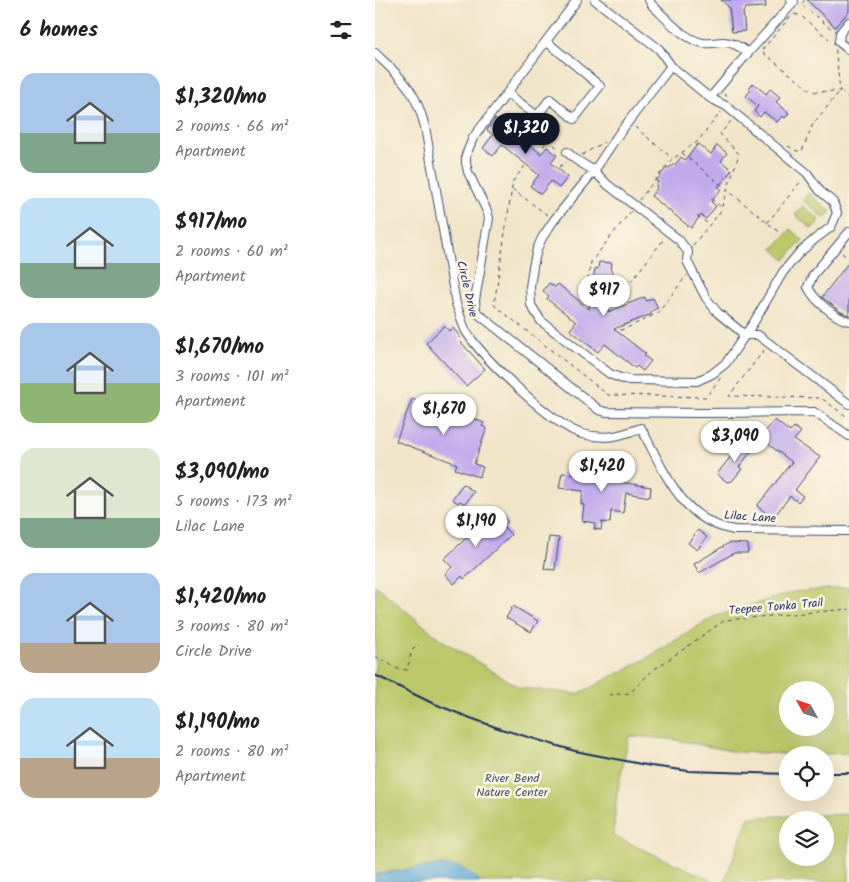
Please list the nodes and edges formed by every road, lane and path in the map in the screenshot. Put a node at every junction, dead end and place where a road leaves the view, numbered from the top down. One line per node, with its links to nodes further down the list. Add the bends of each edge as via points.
1 (577, 0): 8 (street)
2 (595, 0): 12 (street, via 659,50)
3 (649, 0): 11 (street, via 693,39 702,43 725,42)
4 (791, 0): 11 (street, via 794,2)
5 (805, 0): 7 (path, via 801,4)
6 (849, 22): 9 (street, via 839,42)
7 (835, 31)
8 (546, 41): 15 (street); 15 (street, via 599,86 574,119 550,99 537,116)
9 (849, 50)
10 (375, 53): 57 (street, Circle Drive, via 405,82 419,106 457,304 466,332 507,378 560,422 580,433 620,436)
11 (748, 53): 13 (street)
12 (671, 66): 16 (street); 20 (street)
13 (718, 89): 16 (street); 18 (path)
14 (840, 91): 14 (path, via 835,44 801,16 792,15 761,51 810,90); 17 (path); 22 (path, via 813,124 802,151)
15 (507, 93): 58 (street, via 473,138 466,155 468,172 489,218 475,300 476,312 599,410 815,412)
16 (710, 98): 18 (street)
17 (849, 99)
18 (729, 103): 19 (street); 25 (path, via 697,142)
19 (737, 114): 31 (street); 33 (path, via 720,134 739,154)
20 (628, 122): 21 (street); 27 (path)
21 (618, 135): 26 (path); 30 (street)
22 (784, 144)
23 (565, 152): 24 (path, via 548,140); 26 (street)
24 (538, 153)
25 (682, 153): 27 (path); 33 (path)
26 (575, 159): 29 (path, via 571,158); 30 (street)
27 (672, 159): 35 (path)
28 (525, 166): 32 (path, via 513,181)
29 (559, 167)
30 (594, 171): 35 (street); 38 (street)
31 (807, 173): 39 (path); 52 (street, via 836,207 835,221 783,272)
32 (512, 188): 38 (path); 54 (path, via 494,305 608,395 705,397)
33 (727, 190): 36 (path); 39 (path)
34 (711, 199): 36 (path)
35 (635, 206): 42 (street); 48 (path, via 591,262 585,298)
36 (721, 207): 40 (path)
37 (697, 216): 40 (path)
38 (553, 220): 52 (street, via 537,249 530,287 531,305 541,321 610,374 629,380 697,381 726,363)
39 (767, 223): 43 (path)
40 (709, 225): 45 (path)
41 (849, 232): 44 (street)
42 (669, 233): 45 (street); 49 (path)
43 (780, 233)
44 (836, 248): 46 (path); 50 (street, via 813,275 808,287 827,308)
45 (688, 252): 47 (street, via 687,261)
46 (849, 259)
47 (691, 269): 51 (path, via 658,313); 52 (street, via 717,313)
48 (587, 304)
49 (611, 308)
50 (849, 321)
51 (620, 330)
52 (745, 335): 53 (street, via 756,334)
53 (769, 343): 55 (street); 56 (path, via 729,396 821,398)
54 (722, 376)
55 (849, 404)
56 (849, 418)
57 (641, 428): 59 (street, Lilac Lane, via 679,498 709,522 734,530)
58 (849, 436)
59 (849, 531)
60 (849, 609): 63 (path, Teepee Tonka Trail, via 725,620 652,671 630,693)
61 (419, 645): 62 (path, via 412,650 407,670 398,669)
62 (375, 656)
63 (609, 695)

